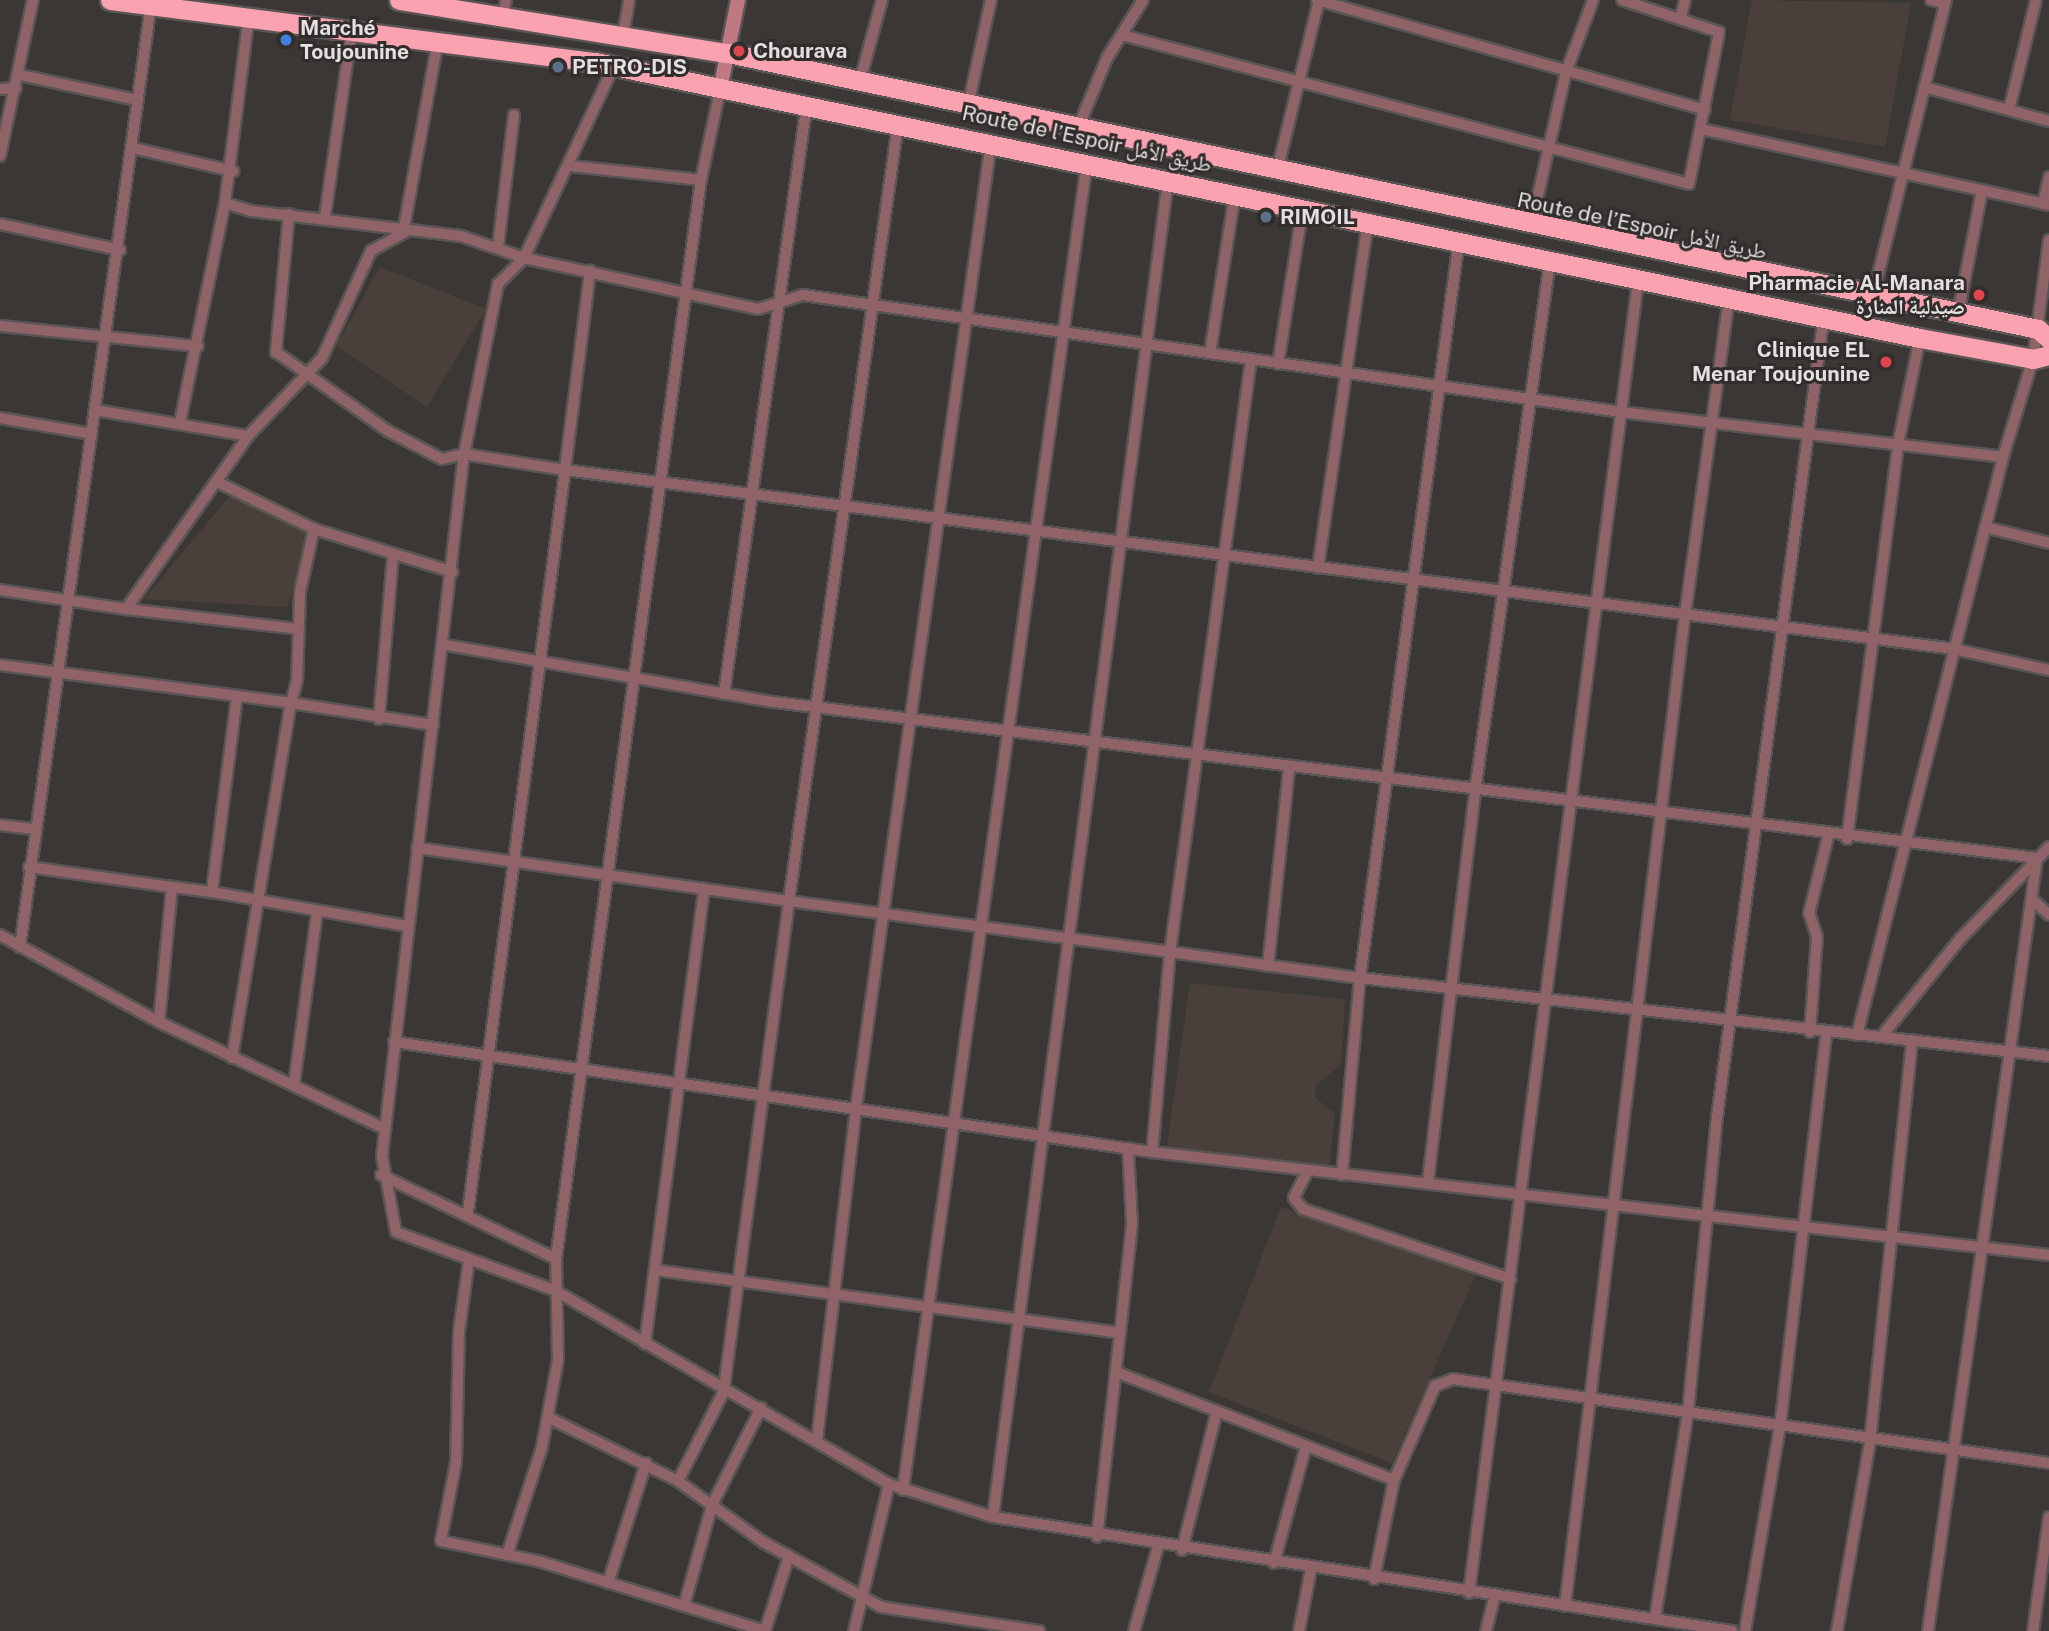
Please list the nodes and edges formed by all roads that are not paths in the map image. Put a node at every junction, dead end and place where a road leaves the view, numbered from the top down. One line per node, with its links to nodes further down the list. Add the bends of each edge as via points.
1 (33, 0): 27 (street)
2 (110, 0): 16 (highway, Route de l’Espoir طريق الأمل)
3 (399, 0): 17 (highway, Route de l’Espoir طريق الأمل)
4 (629, 0): 21 (street)
5 (738, 0): 24 (street)
6 (882, 0): 29 (street)
7 (991, 0): 36 (street)
8 (1143, 0): 22 (street)
9 (1318, 0): 26 (street); 28 (street)
10 (1592, 0): 26 (street)
11 (1622, 0): 19 (street)
12 (1685, 0): 19 (street)
13 (1931, 0): 15 (street)
14 (2036, 0): 38 (street)
15 (1946, 2): 30 (street)
16 (150, 4): 18 (highway, Route de l’Espoir طريق الأمل); 34 (street)
17 (505, 8): 21 (highway, Route de l’Espoir طريق الأمل)
18 (249, 15): 20 (highway, Route de l’Espoir طريق الأمل); 51 (street)
19 (1681, 16): 37 (street, via 1710,24 1722,41)
20 (352, 29): 23 (highway, Route de l’Espoir طريق الأمل); 62 (street)
21 (623, 35): 24 (highway, Route de l’Espoir طريق الأمل)
22 (1122, 35): 28 (street); 42 (street)
23 (438, 40): 25 (highway, Route de l’Espoir طريق الأمل); 66 (street)
24 (728, 53): 29 (highway, Route de l’Espoir طريق الأمل); 33 (street)
25 (614, 66): 33 (highway, Route de l’Espoir طريق الأمل); 49 (street)
26 (1566, 72): 37 (street); 46 (street)
27 (20, 75): 31 (street); 34 (street)
28 (1300, 81): 46 (street); 52 (street)
29 (859, 84): 36 (highway, Route de l’Espoir طريق الأمل)
30 (1924, 87): 38 (street); 50 (street)
31 (16, 88): 32 (street); 47 (street)
32 (0, 89)
33 (720, 90): 35 (highway, Route de l’Espoir طريق الأمل); 54 (street)
34 (137, 100): 45 (street)
35 (807, 103): 41 (highway, Route de l’Espoir طريق الأمل); 77 (street)
36 (968, 106): 42 (highway, Route de l’Espoir طريق الأمل)
37 (1705, 110): 43 (street)
38 (2009, 110): 40 (street)
39 (514, 115): 69 (street)
40 (2049, 121)
41 (898, 124): 44 (highway, Route de l’Espoir طريق الأمل); 79 (street)
42 (1078, 129): 52 (highway, Route de l’Espoir طريق الأمل)
43 (1701, 129): 46 (street, via 1689,184); 50 (street)
44 (991, 141): 48 (highway, Route de l’Espoir طريق الأمل); 82 (street)
45 (133, 148): 51 (street); 70 (street)
46 (1546, 150): 65 (street)
47 (0, 156)
48 (1087, 163): 55 (highway, Route de l’Espoir طريق الأمل); 84 (street)
49 (571, 166): 54 (street); 71 (street)
50 (1900, 169): 56 (street); 76 (street)
51 (233, 171): 58 (street)
52 (1277, 171): 65 (highway, Route de l’Espoir طريق الأمل)
53 (2049, 177): 59 (street)
54 (701, 180): 75 (street)
55 (1168, 180): 57 (highway, Route de l’Espoir طريق الأمل); 89 (street)
56 (1982, 190): 59 (street); 80 (street)
57 (1235, 193): 60 (highway, Route de l’Espoir طريق الأمل); 90 (street)
58 (225, 203): 61 (street); 88 (street)
59 (2046, 204)
60 (1303, 206): 63 (highway, Route de l’Espoir طريق الأمل); 93 (street)
61 (289, 214): 62 (street); 95 (street, via 276,352)
62 (325, 216): 66 (street)
63 (1368, 221): 67 (highway, Route de l’Espoir طريق الأمل); 94 (street)
64 (0, 224): 70 (street)
65 (1531, 226): 76 (highway, Route de l’Espoir طريق الأمل)
66 (403, 233): 69 (street, via 440,232); 95 (street, via 371,251)
67 (1459, 240): 72 (highway, Route de l’Espoir طريق الأمل); 96 (street)
68 (2049, 240): 85 (street)
69 (498, 247): 71 (street)
70 (120, 250): 86 (street)
71 (524, 258): 73 (street); 107 (street, via 498,284)
72 (1550, 261): 74 (highway, Route de l’Espoir طريق الأمل); 97 (street)
73 (590, 271): 75 (street); 109 (street)
74 (1638, 281): 78 (highway, Route de l’Espoir طريق الأمل); 99 (street)
75 (686, 289): 77 (street, via 758,309); 111 (street)
76 (1873, 295): 80 (highway, Route de l’Espoir طريق الأمل)
77 (784, 297): 79 (street); 112 (street)
78 (1729, 298): 81 (highway, Route de l’Espoir طريق الأمل); 102 (street)
79 (868, 308): 82 (street); 113 (street)
80 (1958, 314): 85 (highway, Route de l’Espoir طريق الأمل)
81 (1824, 316): 87 (highway, Route de l’Espoir طريق الأمل); 105 (street)
82 (967, 320): 84 (street); 114 (street)
83 (0, 326): 86 (street)
84 (1060, 334): 89 (street); 117 (street)
85 (2044, 334): 91 (street)
86 (107, 336): 88 (street); 98 (street)
87 (1920, 338): 91 (highway, Route de l’Espoir طريق الأمل); 106 (street)
88 (198, 346): 101 (street)
89 (1147, 347): 90 (street); 118 (street)
90 (1210, 353): 92 (street)
91 (2041, 357): 108 (street)
92 (1251, 360): 93 (street); 121 (street)
93 (1278, 364): 94 (street)
94 (1342, 371): 96 (street); 122 (street)
95 (309, 375): 104 (street); 107 (street, via 429,453 446,459)
96 (1438, 386): 97 (street); 124 (street)
97 (1530, 397): 99 (street); 126 (street)
98 (95, 410): 101 (street); 103 (street)
99 (1620, 412): 102 (street); 128 (street)
100 (0, 418): 103 (street)
101 (180, 422): 104 (street)
102 (1710, 423): 105 (street); 130 (street)
103 (92, 434): 127 (street)
104 (248, 436): 110 (street)
105 (1806, 436): 106 (street); 131 (street)
106 (1898, 444): 108 (street); 133 (street)
107 (464, 454): 109 (street); 123 (street)
108 (2003, 457): 115 (street)
109 (565, 470): 111 (street); 136 (street)
110 (216, 482): 116 (street); 129 (street)
111 (663, 484): 112 (street); 140 (street)
112 (753, 494): 113 (street); 141 (street)
113 (842, 505): 114 (street); 144 (street)
114 (939, 519): 117 (street); 146 (street)
115 (1985, 527): 119 (street); 135 (street)
116 (314, 529): 120 (street); 132 (street)
117 (1032, 533): 118 (street); 148 (street)
118 (1121, 543): 121 (street); 149 (street)
119 (2049, 543)
120 (393, 556): 123 (street); 145 (street)
121 (1225, 556): 122 (street); 150 (street)
122 (1318, 568): 124 (street)
123 (453, 572): 134 (street)
124 (1414, 577): 126 (street); 152 (street)
125 (0, 590): 127 (street)
126 (1503, 591): 128 (street); 153 (street)
127 (65, 603): 129 (street); 139 (street)
128 (1595, 603): 130 (street); 154 (street)
129 (126, 609): 132 (street)
130 (1685, 615): 131 (street); 155 (street)
131 (1783, 628): 133 (street); 158 (street)
132 (298, 629): 143 (street)
133 (1874, 639): 135 (street); 160 (street)
134 (446, 645): 136 (street); 147 (street)
135 (1954, 649): 138 (street); 161 (street)
136 (542, 660): 140 (street); 165 (street)
137 (0, 665): 139 (street)
138 (2049, 670)
139 (57, 673): 142 (street); 157 (street)
140 (633, 679): 141 (street); 167 (street)
141 (724, 694): 144 (street)
142 (237, 696): 143 (street); 170 (street)
143 (290, 702): 145 (street); 173 (street)
144 (816, 707): 146 (street); 172 (street)
145 (379, 719): 147 (street)
146 (915, 720): 148 (street); 175 (street)
147 (433, 726): 162 (street)
148 (1006, 729): 149 (street); 178 (street)
149 (1093, 739): 150 (street); 180 (street)
150 (1193, 755): 151 (street); 182 (street)
151 (1289, 769): 152 (street); 183 (street)
152 (1383, 779): 153 (street); 184 (street)
153 (1475, 791): 154 (street); 185 (street)
154 (1570, 804): 155 (street); 186 (street)
155 (1660, 815): 158 (street); 187 (street)
156 (0, 825): 157 (street)
157 (34, 828): 166 (street)
158 (1754, 828): 159 (street); 189 (street)
159 (1828, 837): 160 (street); 190 (street, via 1809,913 1817,937)
160 (1847, 839): 161 (street)
161 (1903, 844): 164 (street); 192 (street)
162 (416, 848): 165 (street); 177 (street)
163 (2049, 848): 164 (street)
164 (2037, 858): 171 (street); 193 (street)
165 (514, 862): 167 (street); 197 (street)
166 (29, 867): 168 (street); 181 (street)
167 (608, 876): 169 (street); 200 (street)
168 (172, 887): 170 (street); 188 (street)
169 (704, 889): 172 (street); 201 (street)
170 (212, 892): 173 (street)
171 (2032, 899): 176 (street); 196 (street)
172 (789, 901): 175 (street); 203 (street)
173 (262, 902): 174 (street); 199 (street)
174 (317, 913): 177 (street); 202 (street)
175 (886, 915): 178 (street); 204 (street)
176 (2049, 915)
177 (406, 926): 195 (street)
178 (980, 928): 180 (street); 205 (street)
179 (0, 936): 181 (street)
180 (1070, 940): 182 (street); 207 (street)
181 (20, 947): 188 (street)
182 (1170, 952): 183 (street); 209 (street)
183 (1268, 966): 184 (street)
184 (1360, 978): 185 (street); 212 (street)
185 (1451, 988): 186 (street); 213 (street)
186 (1547, 1000): 187 (street); 214 (street)
187 (1640, 1014): 189 (street); 215 (street)
188 (159, 1022): 199 (street)
189 (1729, 1024): 190 (street); 217 (street)
190 (1810, 1032): 191 (street)
191 (1826, 1034): 192 (street); 218 (street)
192 (1857, 1035): 193 (street)
193 (1881, 1037): 194 (street)
194 (1912, 1040): 196 (street); 219 (street)
195 (394, 1042): 197 (street); 206 (street)
196 (2010, 1052): 198 (street); 220 (street)
197 (488, 1056): 200 (street); 216 (street)
198 (2049, 1056)
199 (232, 1058): 202 (street)
200 (582, 1069): 201 (street); 222 (street)
201 (676, 1081): 203 (street); 224 (street)
202 (294, 1085): 206 (street)
203 (760, 1094): 204 (street); 226 (street)
204 (856, 1108): 205 (street); 228 (street)
205 (952, 1121): 207 (street); 229 (street)
206 (385, 1129): 211 (street)
207 (1041, 1134): 208 (street); 230 (street)
208 (1128, 1148): 209 (street); 231 (street, via 1132,1224)
209 (1152, 1152): 210 (street)
210 (1308, 1170): 212 (street); 225 (street, via 1294,1198 1303,1209)
211 (381, 1175): 216 (street); 223 (street, via 403,1240)
212 (1342, 1175): 213 (street)
213 (1428, 1181): 214 (street)
214 (1523, 1191): 215 (street); 225 (street)
215 (1616, 1202): 217 (street); 236 (street)
216 (468, 1212): 222 (street)
217 (1705, 1214): 218 (street); 239 (street)
218 (1800, 1230): 219 (street); 241 (street)
219 (1890, 1240): 220 (street); 243 (street)
220 (1982, 1250): 221 (street); 245 (street)
221 (2049, 1255)
222 (556, 1259): 227 (street)
223 (469, 1260): 227 (street); 258 (street, via 459,1331 456,1462 440,1537 445,1544)
224 (654, 1270): 226 (street); 232 (street)
225 (1511, 1279): 234 (street)
226 (742, 1282): 228 (street); 235 (street)
227 (556, 1292): 232 (street); 240 (street, via 558,1360)
228 (835, 1294): 229 (street); 242 (street)
229 (926, 1307): 230 (street); 251 (street)
230 (1017, 1321): 231 (street); 253 (street)
231 (1120, 1333): 233 (street)
232 (645, 1344): 235 (street)
233 (1116, 1372): 238 (street); 255 (street)
234 (1498, 1387): 236 (street); 248 (street, via 1440,1380 1416,1420); 264 (street)
235 (724, 1391): 237 (street); 249 (street)
236 (1591, 1399): 239 (street); 268 (street)
237 (761, 1408): 242 (street); 252 (street)
238 (1217, 1411): 244 (street); 257 (street)
239 (1688, 1412): 241 (street); 269 (street)
240 (549, 1418): 246 (street); 258 (street)
241 (1780, 1427): 243 (street); 277 (street)
242 (817, 1440): 250 (street)
243 (1870, 1441): 245 (street); 278 (street)
244 (1306, 1446): 248 (street); 260 (street)
245 (1956, 1454): 247 (street); 279 (street)
246 (646, 1463): 249 (street); 263 (street)
247 (2049, 1463)
248 (1394, 1480): 262 (street)
249 (678, 1481): 252 (street)
250 (889, 1484): 251 (street); 266 (street)
251 (903, 1490): 253 (street)
252 (712, 1505): 259 (street); 267 (street)
253 (993, 1517): 255 (street)
254 (2049, 1517): 280 (street)
255 (1097, 1537): 256 (street)
256 (1158, 1547): 257 (street); 273 (street)
257 (1182, 1550): 260 (street)
258 (507, 1555): 263 (street)
259 (789, 1556): 266 (street); 270 (street)
260 (1275, 1563): 261 (street)
261 (1311, 1569): 262 (street); 274 (street)
262 (1374, 1578): 264 (street)
263 (608, 1583): 267 (street)
264 (1469, 1593): 265 (street)
265 (1495, 1596): 268 (street); 275 (street)
266 (862, 1597): 271 (street); 272 (street, via 881,1606)
267 (684, 1606): 270 (street)
268 (1565, 1606): 269 (street)
269 (1656, 1618): 276 (street)
270 (765, 1631)
271 (854, 1631)
272 (1039, 1631)
273 (1134, 1631)
274 (1298, 1631)
275 (1486, 1631)
276 (1732, 1631)
277 (1745, 1631)
278 (1837, 1631)
279 (1928, 1631)
280 (2033, 1631)

